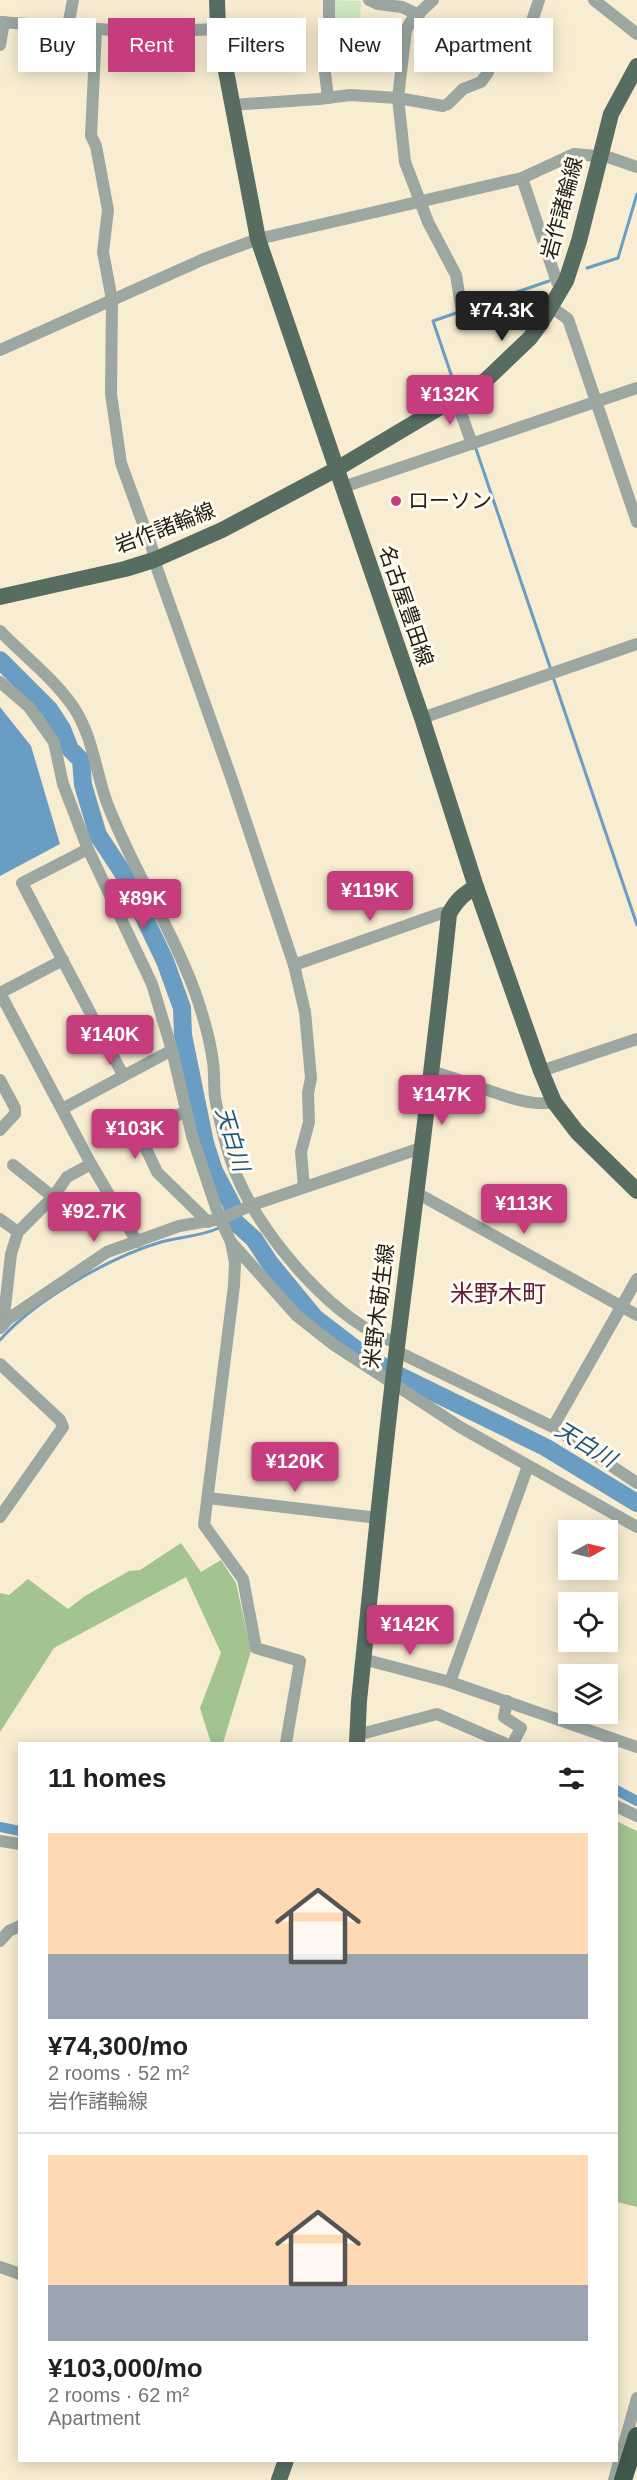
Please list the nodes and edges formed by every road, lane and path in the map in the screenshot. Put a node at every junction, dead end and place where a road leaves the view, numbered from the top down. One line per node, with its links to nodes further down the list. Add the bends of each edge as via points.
1 (74, 0): 9 (street)
2 (217, 0): 10 (main road, 名古屋豊田線)
3 (329, 0): 20 (street, via 324,64)
4 (369, 0): 8 (street)
5 (432, 0): 8 (street)
6 (539, 0): 21 (street, via 520,57 495,57 481,82 463,89 443,106)
7 (594, 0): 15 (street)
8 (419, 15): 21 (street, via 411,21 404,36)
9 (70, 18)
10 (218, 18)
11 (2, 22): 12 (street); 16 (street)
12 (18, 23)
13 (96, 29): 14 (street)
14 (207, 29)
15 (637, 34)
16 (0, 45)
17 (637, 66): 23 (main road, 岩作諸輪線, via 611,114)
18 (94, 72): 29 (street, via 91,136 108,210 103,252)
19 (226, 72): 22 (main road, 名古屋豊田線)
20 (328, 98): 21 (street); 22 (street)
21 (398, 98): 26 (street, via 405,162)
22 (232, 105): 27 (main road, 名古屋豊田線)
23 (599, 156): 24 (street); 25 (street, via 574,154); 31 (main road, 岩作諸輪線, via 574,258)
24 (637, 167)
25 (522, 178): 26 (street); 28 (street)
26 (419, 202): 27 (street); 30 (street, via 456,275)
27 (258, 239): 29 (street); 37 (main road, 名古屋豊田線)
28 (556, 282)
29 (112, 300): 32 (street); 40 (street, via 111,394 122,463)
30 (461, 306)
31 (551, 307): 34 (main road, 岩作諸輪線, via 513,356); 35 (street, via 568,319)
32 (0, 350)
33 (637, 388): 35 (street)
34 (456, 399): 36 (street); 37 (main road, 岩作諸輪線)
35 (596, 401): 36 (street); 39 (street)
36 (472, 444): 38 (street)
37 (335, 470): 40 (main road, 岩作諸輪線, via 263,510); 48 (main road, 名古屋豊田線)
38 (352, 484)
39 (637, 522)
40 (154, 556): 41 (main road, 岩作諸輪線); 42 (main road, 岩作諸輪線, via 114,572); 53 (street)
41 (0, 586)
42 (0, 597)
43 (0, 621): 46 (street)
44 (0, 631): 46 (street)
45 (637, 644): 48 (street)
46 (43, 669): 72 (street, via 73,707 90,740 107,802 196,994 210,1045 216,1100 229,1153)
47 (0, 682): 49 (street, via 29,707 54,742 63,784)
48 (422, 718): 50 (main road, 名古屋豊田線)
49 (88, 849): 52 (street, via 22,884); 56 (street, via 152,984)
50 (476, 887): 51 (main road, via 465,893); 57 (main road, 名古屋豊田線)
51 (449, 914): 53 (street, via 442,913); 58 (main road, 米野木莇生線)
52 (63, 960): 54 (street); 59 (street)
53 (294, 965): 68 (street, via 305,1012 311,1078 309,1122 301,1152)
54 (0, 993): 62 (street)
55 (637, 1039): 57 (street)
56 (172, 1050): 59 (street); 63 (street)
57 (541, 1071): 61 (main road, 名古屋豊田線)
58 (433, 1072): 61 (street, via 513,1098 545,1105); 65 (main road, 米野木莇生線)
59 (123, 1075): 62 (street)
60 (0, 1080): 64 (street, via 15,1114)
61 (554, 1102): 69 (main road, 名古屋豊田線, via 577,1132)
62 (62, 1109): 66 (street)
63 (186, 1111): 74 (street); 74 (street, via 139,1134 157,1172)
64 (0, 1130)
65 (421, 1148): 68 (street); 70 (main road, 米野木莇生線)
66 (91, 1164): 71 (street, via 67,1178); 76 (street)
67 (13, 1165): 71 (street)
68 (304, 1187): 72 (street)
69 (637, 1191)
70 (416, 1195): 79 (street); 82 (main road, 米野木莇生線)
71 (53, 1197): 75 (street)
72 (252, 1206): 74 (street); 82 (street, via 302,1275 354,1321)
73 (0, 1219): 75 (street)
74 (214, 1221): 76 (street, via 179,1227); 77 (street)
75 (18, 1232): 81 (street, via 11,1254)
76 (137, 1242): 81 (street, via 107,1252)
77 (231, 1242): 84 (street, via 315,1331); 88 (street, via 234,1286)
78 (637, 1279): 79 (street)
79 (621, 1306): 80 (street); 85 (street)
80 (637, 1315)
81 (1, 1327)
82 (396, 1349): 84 (main road, 米野木莇生線); 85 (street)
83 (0, 1364): 89 (street, via 63,1427)
84 (393, 1382): 86 (street); 90 (main road, 米野木莇生線)
85 (553, 1427): 87 (street)
86 (528, 1466): 91 (street); 93 (street)
87 (637, 1483)
88 (208, 1498): 90 (street); 96 (street, via 204,1525 243,1579 256,1648 300,1661)
89 (0, 1517)
90 (378, 1518): 92 (main road, 米野木莇生線)
91 (637, 1527)
92 (363, 1659): 93 (street); 95 (main road, 米野木莇生線)
93 (450, 1682): 94 (street)
94 (507, 1701): 98 (street, via 504,1717 521,1728); 99 (street)
95 (357, 1739): 97 (street, via 437,1714)
96 (286, 1742)
97 (502, 1742)
98 (514, 1742)
99 (637, 1747)
100 (618, 1807): 101 (street)
101 (637, 1816)
102 (0, 1840): 103 (street)
103 (18, 1844)
104 (18, 1927): 105 (street)
105 (0, 1941)
106 (0, 2267): 107 (street)
107 (18, 2273)
108 (637, 2397): 112 (street)
109 (637, 2436): 113 (highway)
110 (285, 2462): 111 (main road)
111 (279, 2480)
112 (614, 2480)
113 (623, 2480)

